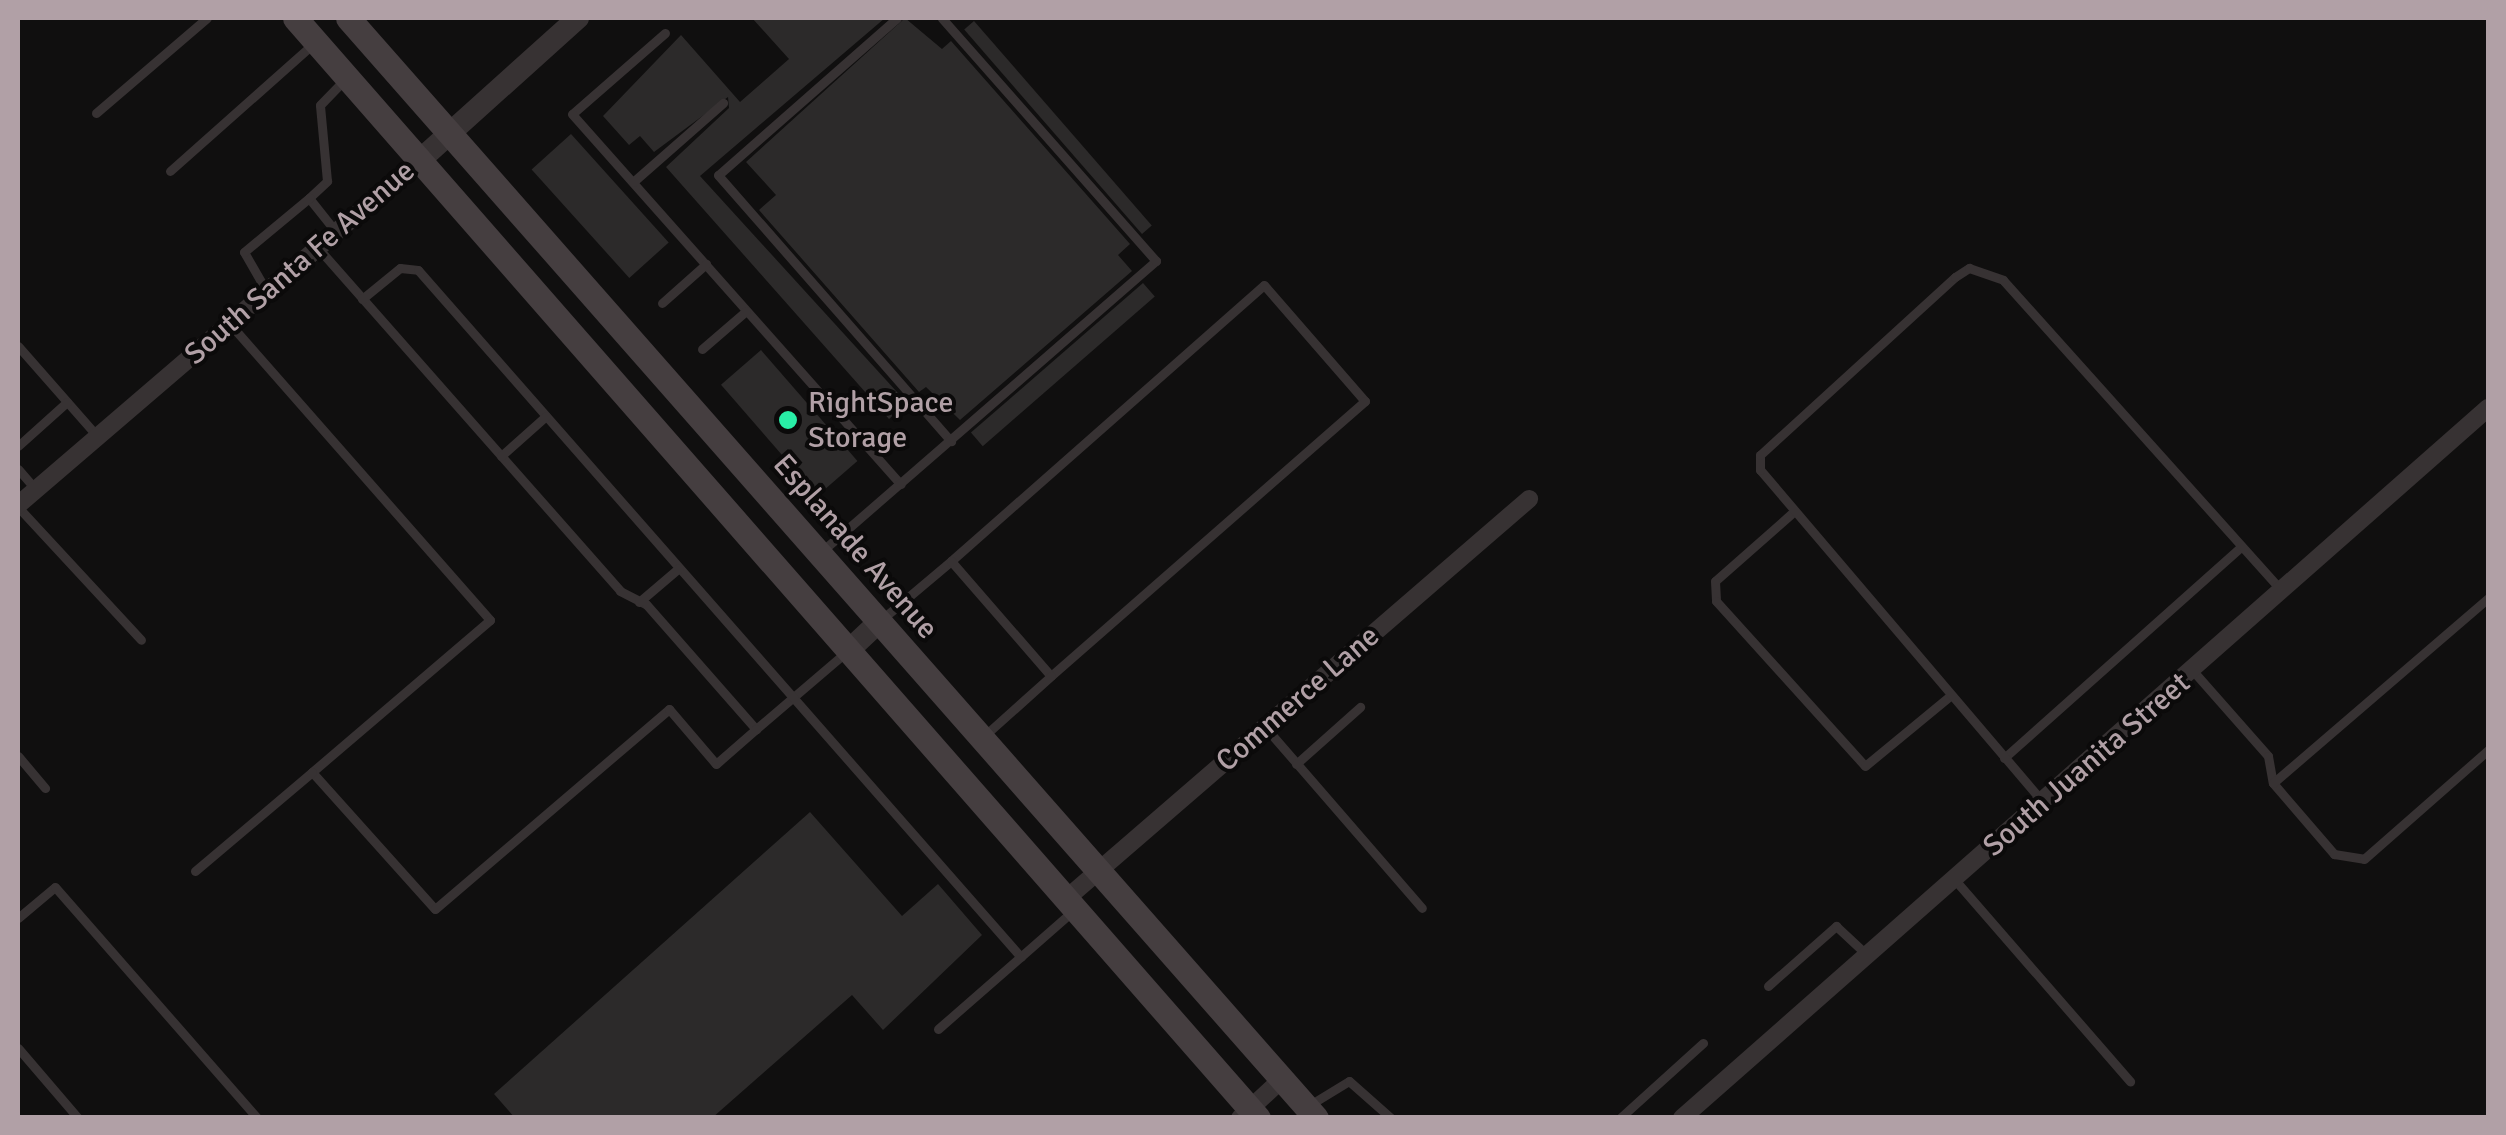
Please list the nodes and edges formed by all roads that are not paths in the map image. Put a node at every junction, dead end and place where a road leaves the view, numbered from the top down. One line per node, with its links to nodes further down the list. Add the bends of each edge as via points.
1 (207, 18): 11 (lane)
2 (296, 18): 8 (main road)
3 (348, 18): 12 (main road, Esplanade Avenue)
4 (578, 18): 12 (street, South Santa Fe Avenue)
5 (897, 18): 31 (lane, via 718,176)
6 (942, 18): 31 (lane, via 1156,261)
7 (664, 33): 15 (lane, via 572,114)
8 (315, 42): 9 (main road); 14 (lane)
9 (346, 78): 13 (main road); 16 (lane, via 320,106 327,181)
10 (723, 103): 15 (lane)
11 (96, 113)
12 (448, 132): 13 (street, South Santa Fe Avenue); 33 (main road, Esplanade Avenue)
13 (418, 161): 17 (street, South Santa Fe Avenue); 36 (main road)
14 (170, 172)
15 (633, 182): 19 (lane)
16 (309, 198): 17 (lane); 20 (lane, via 244,252)
17 (336, 232): 18 (street, South Santa Fe Avenue)
18 (318, 248): 20 (street, South Santa Fe Avenue); 21 (lane)
19 (706, 264): 22 (lane); 23 (lane)
20 (267, 292): 24 (street, South Santa Fe Avenue)
21 (362, 299): 29 (lane, via 400,268 418,270); 34 (lane)
22 (662, 303)
23 (746, 310): 26 (lane); 37 (lane)
24 (230, 324): 30 (street, South Santa Fe Avenue); 64 (lane, via 490,620)
25 (18, 346): 27 (lane)
26 (702, 350)
27 (67, 402): 30 (lane); 32 (lane)
28 (2488, 408): 46 (street, South Juanita Street)
29 (546, 416): 34 (lane); 45 (lane)
30 (98, 437): 38 (street, South Santa Fe Avenue)
31 (951, 441): 37 (lane)
32 (18, 446)
33 (730, 454): 36 (main road); 43 (main road, Esplanade Avenue)
34 (501, 456): 48 (lane)
35 (18, 469): 38 (lane)
36 (698, 480): 51 (main road)
37 (901, 484): 43 (lane)
38 (36, 490): 40 (street, South Santa Fe Avenue)
39 (1529, 498): 57 (street, Commerce Lane)
40 (18, 506): 50 (lane)
41 (1791, 514): 42 (lane, via 1768,488 1760,455 1970,268 2003,280); 54 (lane); 54 (lane, via 1715,582 1716,601 1865,766)
42 (2241, 548): 46 (lane); 62 (lane)
43 (818, 554): 49 (main road, Esplanade Avenue)
44 (951, 561): 49 (lane); 53 (lane); 53 (lane, via 1264,285 1340,372 1364,401)
45 (679, 568): 48 (lane); 55 (lane)
46 (2284, 593): 52 (street, South Juanita Street)
47 (2488, 598): 65 (lane)
48 (639, 602): 58 (lane)
49 (879, 622): 51 (street); 59 (main road, Esplanade Avenue)
50 (141, 640)
51 (848, 650): 55 (lane); 71 (main road)
52 (2194, 672): 65 (lane, via 2268,756); 67 (street, South Juanita Street)
53 (1051, 676): 59 (lane)
54 (1950, 696): 62 (lane)
55 (793, 698): 58 (lane); 75 (lane)
56 (1360, 708): 63 (lane)
57 (1266, 728): 63 (lane); 69 (street, Commerce Lane)
58 (756, 729): 64 (lane, via 716,764 668,709 435,909)
59 (982, 739): 69 (main road, Esplanade Avenue)
60 (2488, 750): 65 (lane, via 2364,859 2334,854)
61 (18, 756): 66 (lane)
62 (2004, 758): 67 (lane)
63 (1296, 764): 72 (lane)
64 (312, 772): 68 (lane)
65 (2273, 784)
66 (45, 788)
67 (2044, 803): 70 (street, South Juanita Street)
68 (195, 872)
69 (1098, 872): 71 (street, Commerce Lane); 80 (main road, Esplanade Avenue)
70 (1955, 880): 74 (street, South Juanita Street); 81 (lane)
71 (1070, 904): 75 (lane); 84 (main road)
72 (1422, 908)
73 (18, 918): 86 (lane, via 55,886)
74 (1867, 956): 76 (lane, via 1836,926); 83 (street, South Juanita Street)
75 (1021, 957): 77 (lane)
76 (1768, 986)
77 (938, 1030)
78 (1704, 1044): 88 (lane)
79 (18, 1048): 85 (lane)
80 (1282, 1079): 82 (main road, Esplanade Avenue); 84 (street)
81 (2130, 1082)
82 (1311, 1112): 87 (lane, via 1349,1080)
83 (1694, 1114)
84 (1249, 1115)
85 (78, 1118)
86 (257, 1118)
87 (1391, 1118)
88 (1620, 1118)

